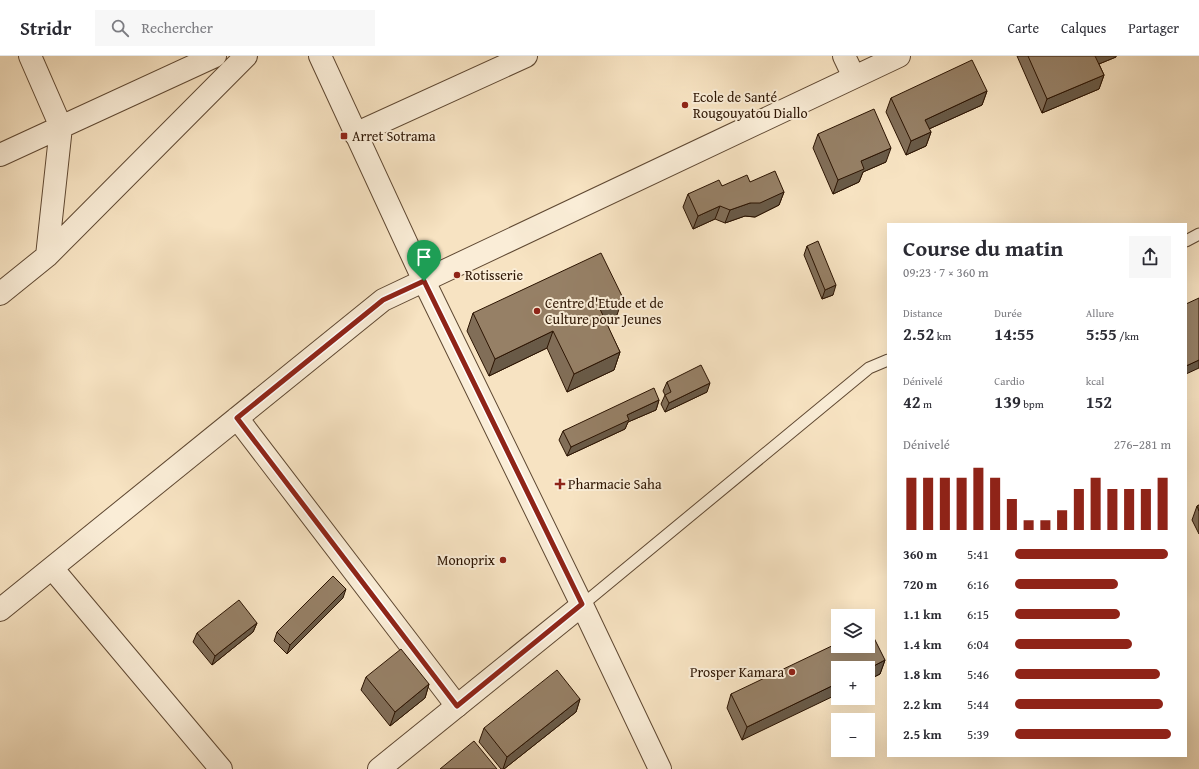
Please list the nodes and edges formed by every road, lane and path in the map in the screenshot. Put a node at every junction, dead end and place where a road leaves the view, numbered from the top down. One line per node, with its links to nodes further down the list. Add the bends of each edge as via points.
1 (30, 56): 9 (street)
2 (215, 56): 9 (street)
3 (246, 56): 14 (street)
4 (320, 56): 10 (street)
5 (526, 56): 10 (street)
6 (844, 56): 8 (street)
7 (899, 56): 8 (street)
8 (854, 78): 15 (street)
9 (60, 127): 11 (street); 14 (street)
10 (355, 134): 15 (street)
11 (0, 155)
12 (1199, 234): 13 (lane)
13 (1187, 240)
14 (47, 256): 16 (street)
15 (424, 281): 18 (street, via 383,300); 20 (street)
16 (0, 294)
17 (887, 360): 20 (lane, via 869,368)
18 (237, 418): 19 (street); 22 (street)
19 (52, 568): 21 (street); 23 (street)
20 (582, 604): 22 (street); 25 (street)
21 (0, 610)
22 (457, 706): 24 (street)
23 (221, 769)
24 (379, 769)
25 (660, 769)

